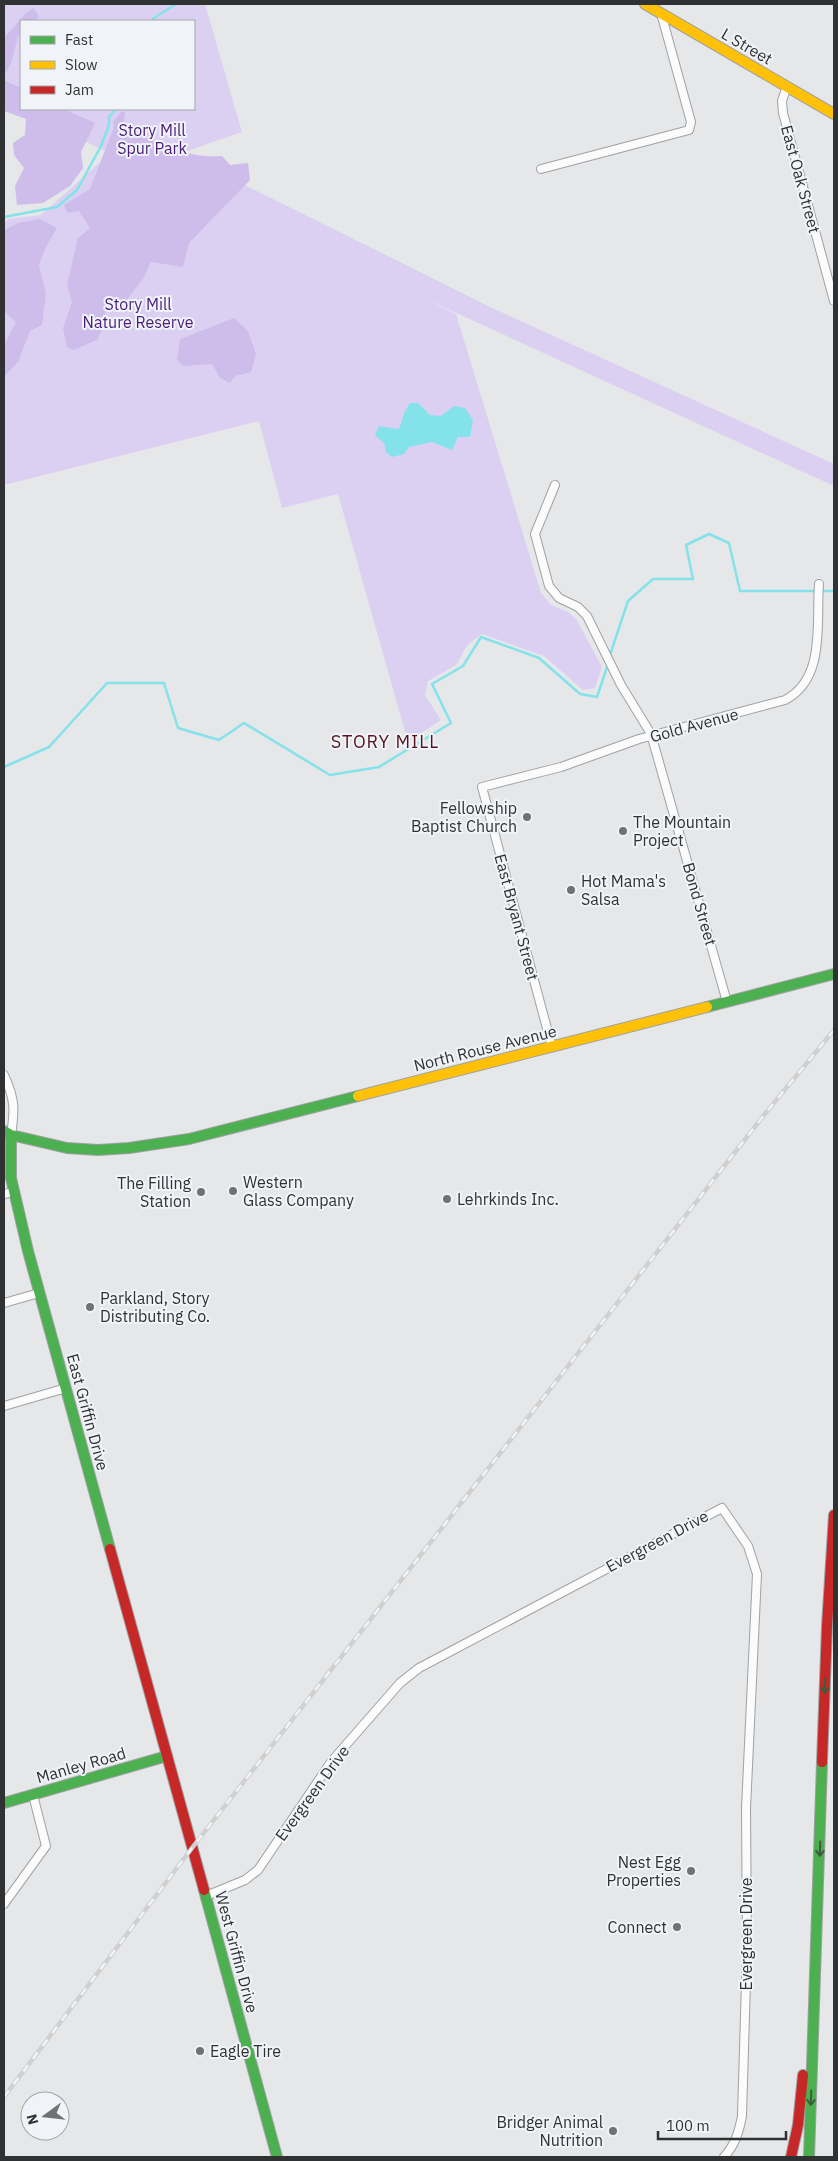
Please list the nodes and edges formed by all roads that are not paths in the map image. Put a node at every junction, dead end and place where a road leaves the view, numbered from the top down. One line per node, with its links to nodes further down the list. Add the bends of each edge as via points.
1 (645, 4): 2 (main road, L Street)
2 (661, 13): 3 (main road, L Street); 5 (street, via 691,122 689,130)
3 (787, 86): 4 (main road, L Street); 6 (street, East Oak Street, via 782,101 783,113)
4 (834, 114)
5 (541, 169)
6 (834, 301)
7 (555, 485): 9 (street, Bond Street, via 535,534 549,586 559,598 586,614)
8 (819, 584): 9 (street, Gold Avenue, via 813,665 805,683 794,696)
9 (651, 736): 10 (street, Gold Avenue, via 561,768); 12 (street, Bond Street)
10 (482, 787): 13 (street, East Bryant Street)
11 (834, 974): 12 (main road, North Rouse Avenue)
12 (728, 1002): 13 (main road, North Rouse Avenue)
13 (552, 1047): 15 (main road, North Rouse Avenue, via 189,1139 142,1147 70,1149)
14 (4, 1075): 15 (street, East Griffin Drive, via 15,1109)
15 (8, 1133): 16 (main road, East Griffin Drive)
16 (9, 1193): 17 (main road, East Griffin Drive)
17 (39, 1293): 18 (street); 19 (main road, East Griffin Drive)
18 (4, 1303)
19 (66, 1388): 20 (street); 22 (main road, East Griffin Drive)
20 (4, 1406)
21 (834, 1515): 27 (main road, one-way to 27, via 827,1626)
22 (167, 1756): 23 (main road, Manley Road); 25 (main road, West Griffin Drive)
23 (33, 1795): 24 (main road, Manley Road); 26 (street, via 46,1842 45,1850)
24 (4, 1803)
25 (206, 1896): 28 (main road, West Griffin Drive); 29 (street, Evergreen Drive, via 241,1882 258,1870 332,1762 400,1683 419,1668 722,1508 748,1546 757,1574 746,1808 747,1948 742,2116 736,2140)
26 (4, 1904)
27 (816, 1963): 30 (main road, via 798,2125); 31 (main road, one-way to 31)
28 (277, 2157)
29 (724, 2157)
30 (791, 2157)
31 (809, 2157)

